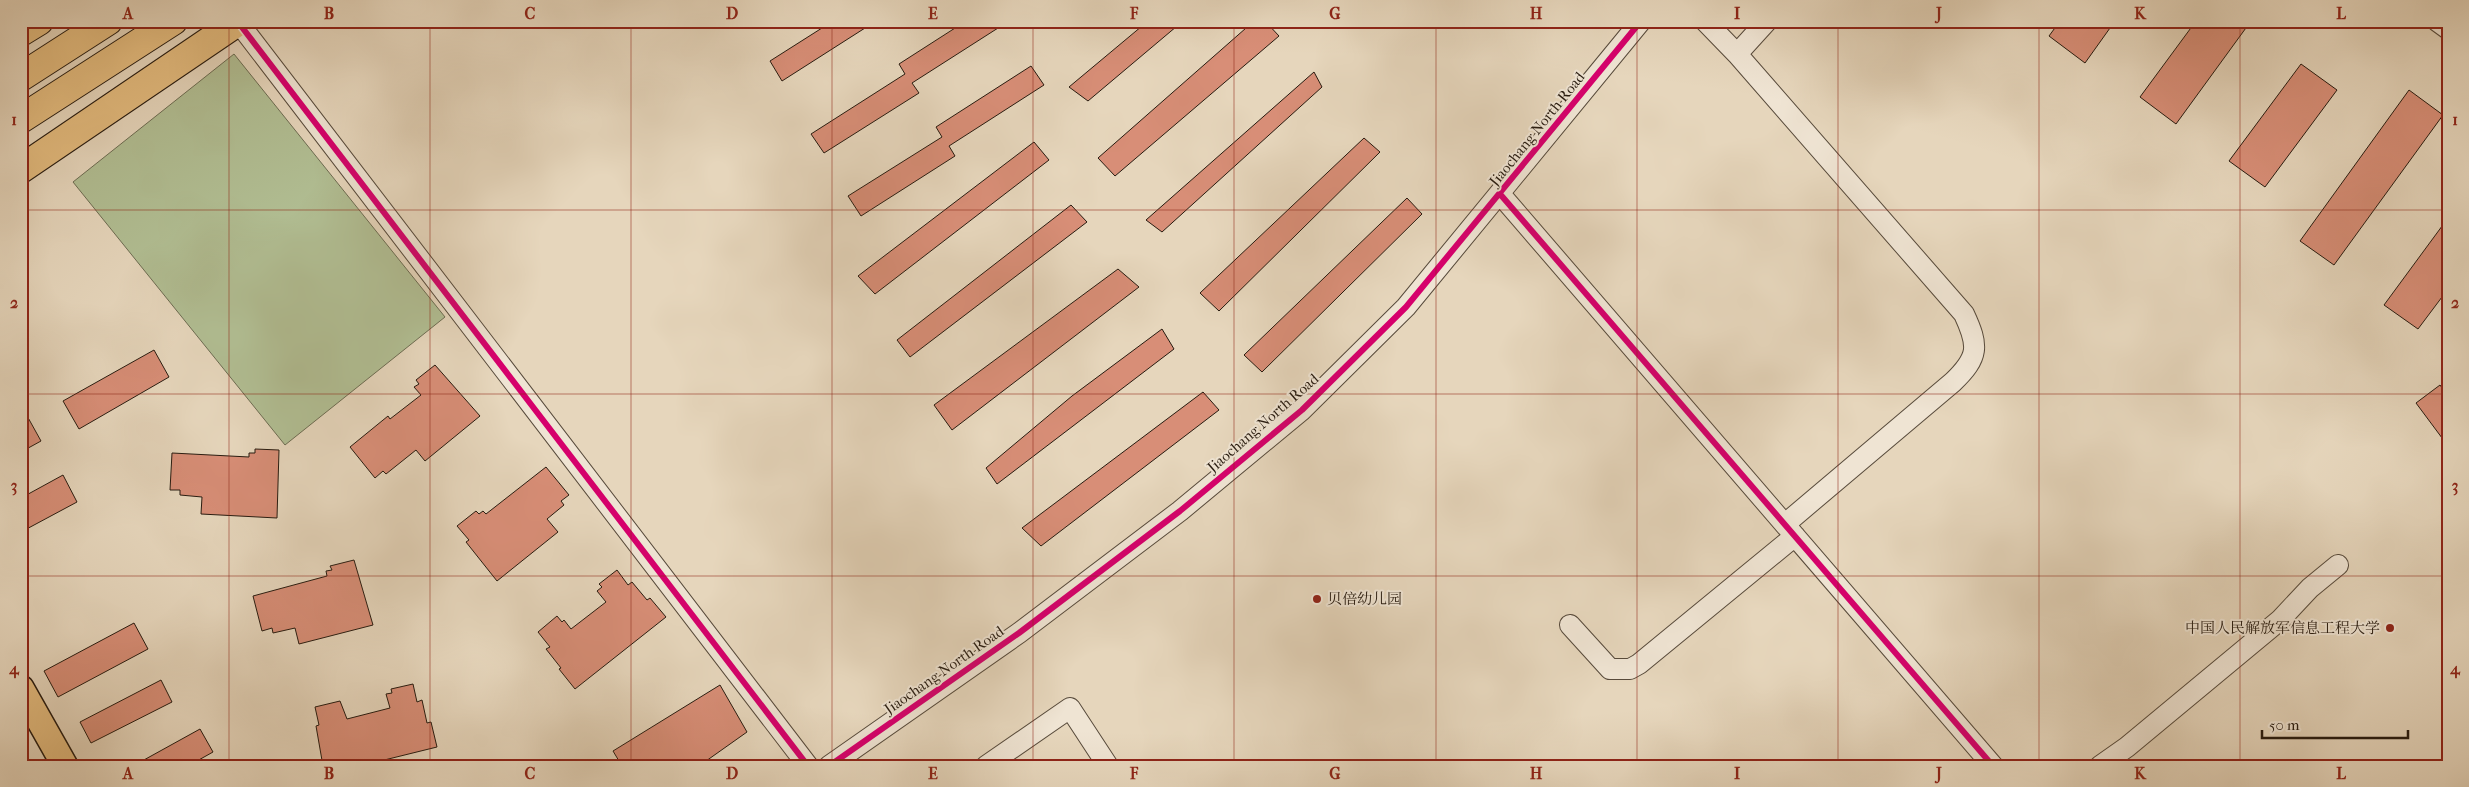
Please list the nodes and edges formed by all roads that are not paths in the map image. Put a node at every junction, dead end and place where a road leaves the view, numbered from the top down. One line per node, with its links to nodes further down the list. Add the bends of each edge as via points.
1 (39, 21): 10 (highway)
2 (108, 21): 12 (highway)
3 (173, 21): 13 (highway)
4 (238, 21): 14 (highway); 21 (street)
5 (1640, 21): 15 (street, Jiaochang North Road)
6 (1705, 21): 11 (street)
7 (1767, 21): 11 (street)
8 (2437, 21): 9 (street)
9 (2448, 29)
10 (21, 32)
11 (1737, 54): 16 (street, via 1964,314 1973,331 1976,351 1967,368 1953,382)
12 (21, 77)
13 (21, 119)
14 (21, 169)
15 (1500, 194): 16 (street); 22 (street, Jiaochang North Road, via 1406,307 1302,410 1180,511 1026,627)
16 (1790, 530): 18 (street, via 1630,669 1610,668); 25 (street)
17 (2338, 565): 26 (street, via 2310,588 2280,620)
18 (1570, 625)
19 (21, 688): 20 (main road)
20 (65, 766)
21 (808, 766)
22 (829, 766)
23 (986, 766): 24 (street, via 1070,708)
24 (1108, 766)
25 (1993, 766)
26 (2100, 766)

